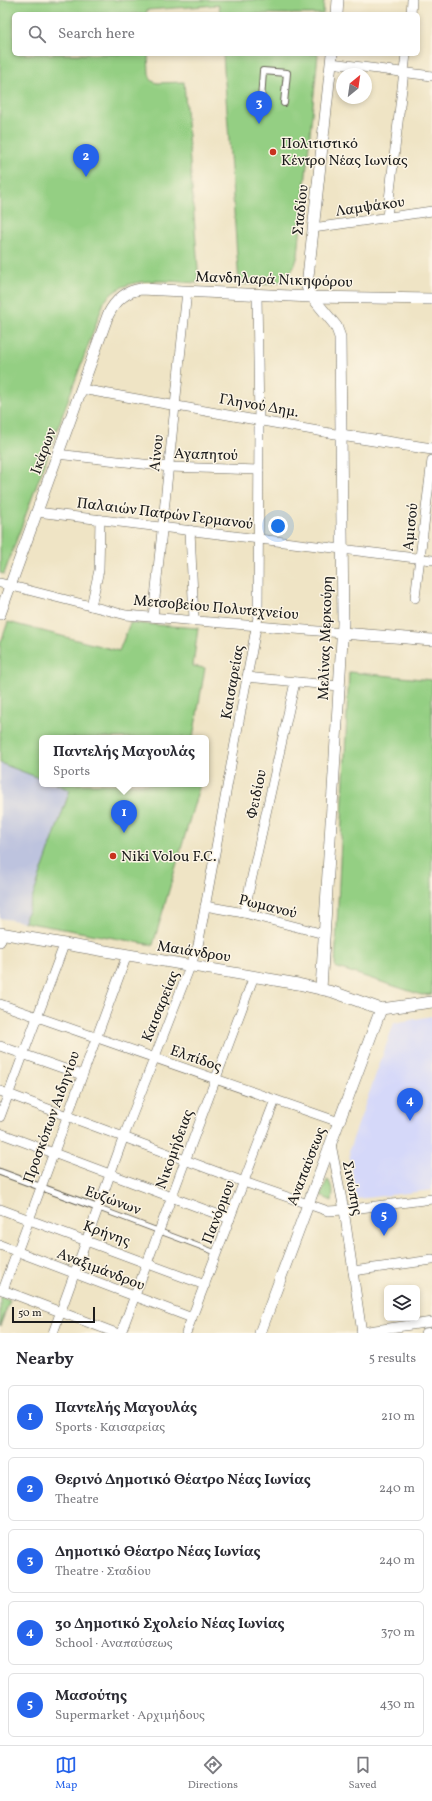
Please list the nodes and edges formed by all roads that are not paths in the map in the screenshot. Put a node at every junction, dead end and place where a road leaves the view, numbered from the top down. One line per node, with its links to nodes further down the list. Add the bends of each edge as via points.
1 (338, 0): 3 (street)
2 (412, 0): 4 (street)
3 (337, 12)
4 (411, 12)
5 (406, 56): 7 (street)
6 (332, 59): 7 (street); 13 (street, Σταδίου)
7 (404, 72): 8 (street); 12 (street)
8 (432, 76)
9 (261, 100): 10 (street, via 263,71 281,73 287,74)
10 (284, 103)
11 (432, 211): 12 (street, Λαμψάκου)
12 (387, 217): 13 (street, Λαμψάκου)
13 (313, 228): 16 (street, Σταδίου, via 307,286)
14 (187, 291): 15 (street, Μανδηλαρά Νικηφόρου); 18 (street, Μανδηλαρά Νικηφόρου, via 141,289 131,291); 20 (street, Αίνου)
15 (258, 295): 16 (street, Μανδηλαρά Νικηφόρου); 21 (street, Καισαρείας)
16 (311, 297): 17 (street, Μανδηλαρά Νικηφόρου); 22 (street, Μελίνας Μερκούρη, via 339,330)
17 (432, 299)
18 (118, 300): 19 (street, Ικάρων, via 108,315)
19 (81, 390): 20 (street, Γληνού Δημ.); 24 (street, Ικάρων)
20 (175, 405): 21 (street, Γληνού Δημ.); 26 (street, Αίνου)
21 (259, 421): 22 (street, Γληνού Δημ.); 27 (street, Καισαρείας)
22 (341, 435): 23 (street, Γληνού Δημ.); 33 (street, Μελίνας Μερκούρη)
23 (432, 450)
24 (57, 454): 26 (street, Αγαπητού); 28 (street, Ικάρων)
25 (432, 460): 34 (street, Αμισού)
26 (169, 467): 27 (street, Αγαπητού); 30 (street, Αίνου)
27 (259, 470): 32 (street, Καισαρείας)
28 (37, 512): 29 (street, Παλαιών Πατρών Γερμανού); 36 (street, Ικάρων)
29 (100, 519): 30 (street, Παλαιών Πατρών Γερμανού); 38 (street, via 99,570)
30 (162, 527): 31 (street, Παλαιών Πατρών Γερμανού); 40 (street, Αίνου)
31 (190, 530): 32 (street, Παλαιών Πατρών Γερμανού); 41 (street)
32 (258, 538): 33 (street, Παλαιών Πατρών Γερμανού); 42 (street, Καισαρείας)
33 (341, 548): 34 (street, Παλαιών Πατρών Γερμανού); 43 (street, Μελίνας Μερκούρη)
34 (421, 558): 35 (street, Παλαιών Πατρών Γερμανού); 37 (street, Αμισού)
35 (432, 560)
36 (5, 584): 38 (street, Μετσοβείου Πολυτεχνείου); 39 (street, Ικάρων)
37 (415, 598)
38 (90, 606): 40 (street, Μετσοβείου Πολυτεχνείου)
39 (0, 614)
40 (153, 617): 41 (street, Μετσοβείου Πολυτεχνείου)
41 (194, 620): 42 (street, Μετσοβείου Πολυτεχνείου)
42 (256, 625): 43 (street, Μετσοβείου Πολυτεχνείου); 45 (street, Καισαρείας)
43 (342, 633): 44 (street, Μετσοβείου Πολυτεχνείου); 47 (street, Μελίνας Μερκούρη)
44 (432, 640)
45 (247, 677): 46 (street); 48 (street, Καισαρείας)
46 (295, 682): 47 (street); 49 (street, Φειδίου)
47 (339, 686): 50 (street, Μελίνας Μερκούρη)
48 (205, 906): 49 (street, Ρωμανού); 54 (street, Καισαρείας, via 198,946)
49 (244, 913): 50 (street, Ρωμανού)
50 (324, 934): 56 (street, Μελίνας Μερκούρη)
51 (1, 936): 52 (street, Μαιάνδρου)
52 (64, 944): 53 (street, Μαιάνδρου); 60 (street)
53 (127, 955): 54 (street, Μαιάνδρου); 61 (street, Προσκόπων Αιδηνίου)
54 (191, 966): 55 (street, Μαιάνδρου); 64 (street, Καισαρείας)
55 (254, 976): 56 (street, Μαιάνδρου); 66 (street, Νικομήδειας)
56 (321, 989): 59 (street, Μαιάνδρου)
57 (432, 1002): 59 (street)
58 (0, 1004): 60 (street, Ελπίδος)
59 (381, 1009): 71 (street, Αναπαύσεως)
60 (38, 1017): 61 (street, Ελπίδος); 63 (street)
61 (96, 1037): 64 (street, Ελπίδος); 65 (street, Προσκόπων Αιδηνίου)
62 (0, 1046): 63 (street)
63 (24, 1054): 65 (street); 67 (street)
64 (155, 1058): 66 (street, Ελπίδος); 73 (street, Καισαρείας)
65 (82, 1075): 70 (street, Προσκόπων Αιδηνίου)
66 (215, 1079): 68 (street, Ελπίδος); 76 (street, Νικομήδειας)
67 (4, 1093): 69 (street); 70 (street)
68 (275, 1100): 71 (street, Ελπίδος); 79 (street, Πανόρμου)
69 (0, 1116)
70 (67, 1116): 73 (street); 75 (street, Προσκόπων Αιδηνίου)
71 (339, 1122): 74 (street, Αναπαύσεως)
72 (0, 1133): 75 (street)
73 (124, 1136): 76 (street); 78 (street, Καισαρείας)
74 (331, 1144): 83 (street, Αναπαύσεως); 86 (street, Σινώπης)
75 (54, 1153): 78 (street); 80 (street, Προσκόπων Αιδηνίου)
76 (185, 1159): 79 (street); 81 (street, Νικομήδειας)
77 (0, 1172): 80 (street, Ευζώνων)
78 (110, 1174): 81 (street); 84 (street, Καισαρείας)
79 (244, 1182): 83 (street); 88 (street, Πανόρμου)
80 (41, 1187): 84 (street, Ευζώνων); 87 (street, Προσκόπων Αιδηνίου)
81 (171, 1197): 88 (street); 89 (street, Νικομήδειας)
82 (432, 1199): 86 (street)
83 (308, 1204): 86 (street, via 328,1211); 110 (street, Αναπαύσεως)
84 (98, 1208): 89 (lane, Ευζώνων); 90 (street, Καισαρείας)
85 (0, 1209): 87 (street, Κρήνης)
86 (344, 1210): 96 (street, Σινώπης)
87 (29, 1219): 90 (street, Κρήνης); 92 (street, Προσκόπων Αιδηνίου)
88 (230, 1219): 93 (street, Πανόρμου)
89 (159, 1231): 93 (lane, Ευζώνων); 95 (street, Νικομήδειας)
90 (87, 1241): 95 (street, Κρήνης); 97 (street, Καισαρείας)
91 (0, 1245): 92 (street, Αναξιμάνδρου)
92 (17, 1252): 97 (street, Αναξιμάνδρου); 99 (street, Προσκόπων Αιδηνίου)
93 (217, 1253): 98 (street, Πανόρμου)
94 (432, 1260): 96 (street)
95 (147, 1263): 98 (street, Κρήνης); 100 (street, Νικομήδειας)
96 (353, 1271): 104 (street, Σινώπης)
97 (75, 1274): 100 (street, Αναξιμάνδρου); 101 (street, Καισαρείας)
98 (204, 1284): 102 (street, Πανόρμου)
99 (2, 1289): 101 (street)
100 (135, 1296): 102 (street, Αναξιμάνδρου); 108 (street, Νικομήδειας)
101 (61, 1312): 106 (street, Καισαρείας); 107 (street)
102 (192, 1318): 109 (street, Πανόρμου)
103 (432, 1322): 104 (street)
104 (362, 1332)
105 (432, 1332): 111 (street)
106 (53, 1333)
107 (116, 1333)
108 (121, 1333)
109 (186, 1333)
110 (260, 1333)
111 (425, 1333)

